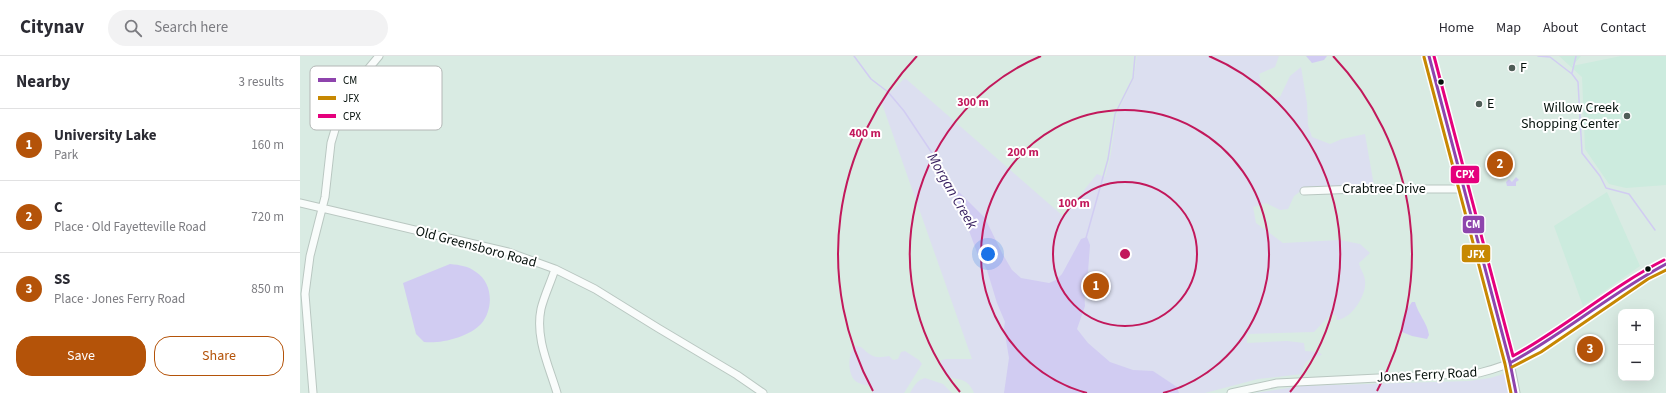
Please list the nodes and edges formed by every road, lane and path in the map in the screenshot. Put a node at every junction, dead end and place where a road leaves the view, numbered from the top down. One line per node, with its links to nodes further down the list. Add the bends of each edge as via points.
1 (379, 56): 3 (street)
2 (1429, 56): 5 (street)
3 (371, 66)
4 (335, 130): 8 (street)
5 (1464, 189): 6 (street, Crabtree Drive); 11 (street)
6 (1304, 191)
7 (300, 203): 8 (street, Old Greensboro Road)
8 (322, 208): 10 (street, Old Greensboro Road, via 508,252); 12 (street, via 310,256 305,294)
9 (1666, 264): 11 (street, Jones Ferry Road, via 1645,275 1538,348)
10 (555, 269): 13 (street, via 543,300 539,321 542,346); 14 (street, Old Greensboro Road, via 595,289 676,340 737,374)
11 (1510, 363): 15 (street, Jones Ferry Road, via 1479,373 1291,382); 16 (street)
12 (313, 393)
13 (557, 393)
14 (763, 393)
15 (1231, 393)
16 (1516, 393)

